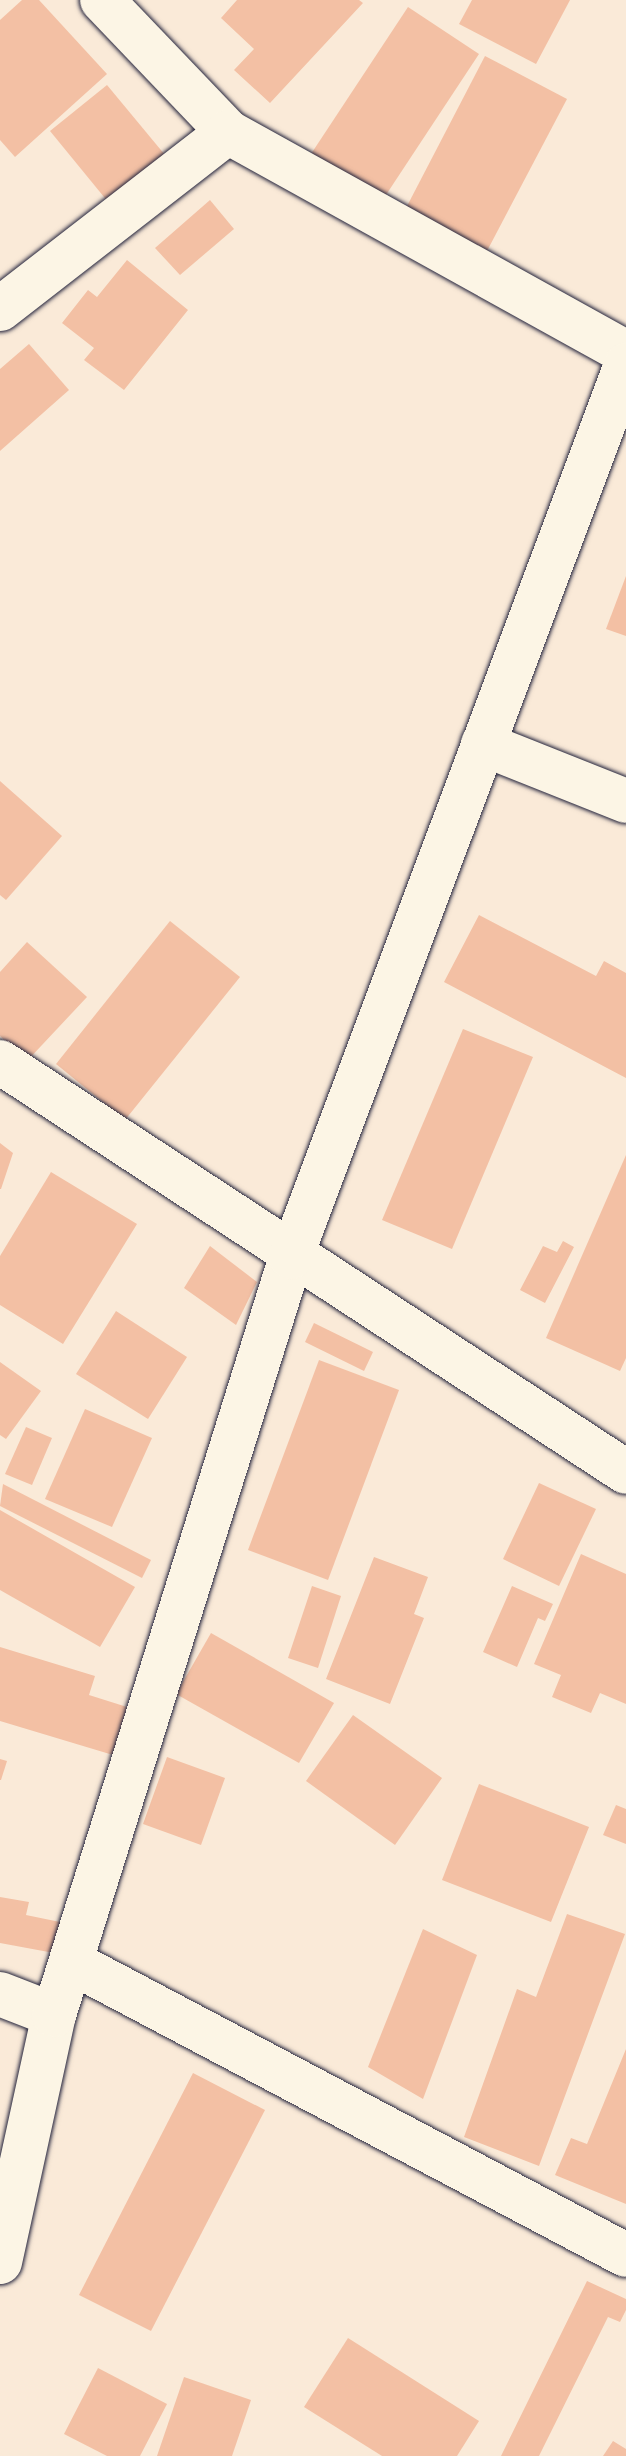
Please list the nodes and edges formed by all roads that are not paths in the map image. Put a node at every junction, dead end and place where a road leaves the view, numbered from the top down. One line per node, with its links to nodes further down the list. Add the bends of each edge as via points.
1 (102, 0): 2 (street)
2 (228, 132): 3 (street); 4 (street)
3 (0, 309)
4 (626, 353)
5 (626, 365): 6 (street)
6 (483, 744): 7 (street); 9 (street)
7 (626, 801)
8 (0, 1062): 9 (street)
9 (291, 1257): 10 (street); 11 (street)
10 (626, 1472)
11 (73, 1963): 13 (street); 14 (street)
12 (0, 1994): 13 (street)
13 (54, 2015): 15 (street)
14 (626, 2255)
15 (0, 2262)

